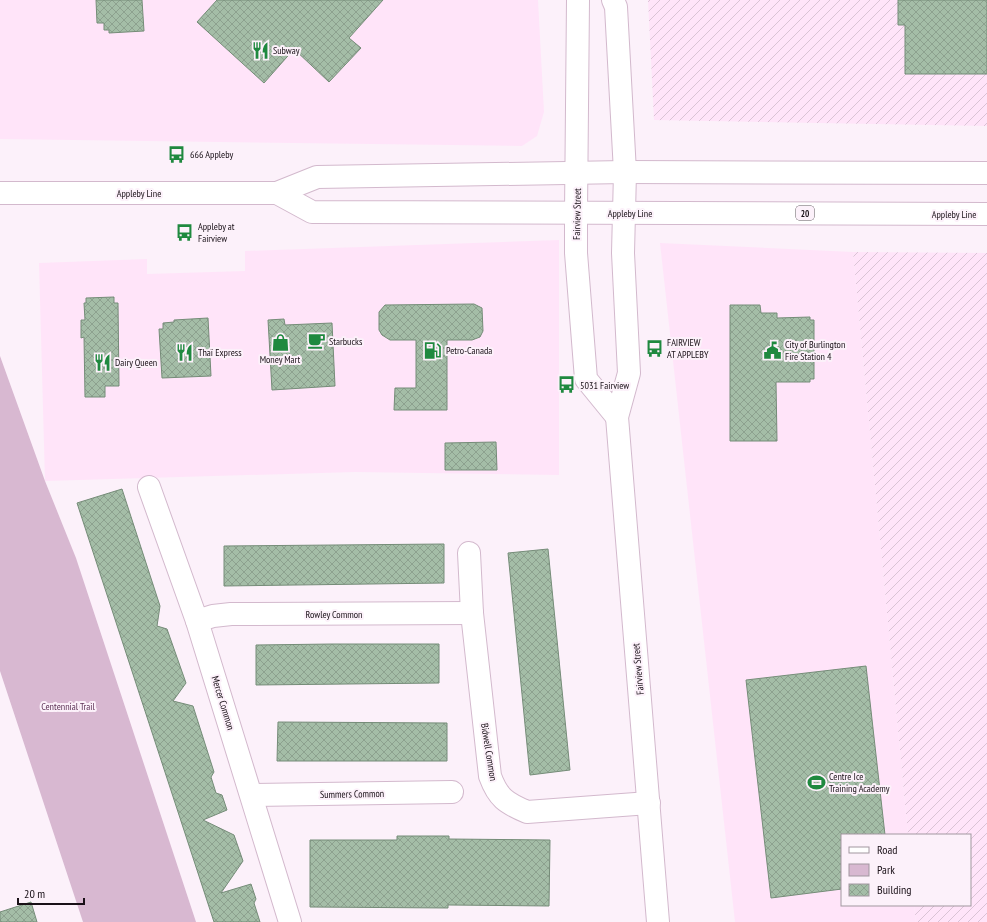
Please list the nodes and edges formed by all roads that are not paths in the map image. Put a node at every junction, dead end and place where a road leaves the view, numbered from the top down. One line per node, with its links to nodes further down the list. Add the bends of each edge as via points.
1 (578, 0): 3 (street, Fairview Street)
2 (613, 0): 4 (street, Fairview Street, via 616,7)
3 (577, 172): 4 (street, Appleby Line); 7 (street, Appleby Line, via 317,177); 8 (street, Fairview Street)
4 (625, 172): 5 (street, Appleby Line); 9 (street, Fairview Street)
5 (987, 173)
6 (0, 193): 7 (street, Appleby Line)
7 (278, 194): 8 (street, Appleby Line, via 312,212)
8 (576, 213): 9 (street, Appleby Line / 20); 11 (street, Fairview Street, via 576,253 586,379)
9 (624, 213): 10 (street, Appleby Line / 20); 11 (street, Fairview Street, via 623,253 629,373)
10 (987, 214)
11 (617, 416): 18 (street, Fairview Street)
12 (149, 487): 15 (street, Mercer Common)
13 (469, 553): 14 (street, Bidwell Common)
14 (472, 613): 15 (street, Rowley Common, via 231,614); 18 (street, Bidwell Common, via 490,776 500,796 511,805 527,812)
15 (197, 621): 17 (street, Mercer Common)
16 (452, 792): 17 (street, Summers Common)
17 (252, 795): 19 (street, Mercer Common)
18 (649, 804): 20 (street, Fairview Street)
19 (290, 922)
20 (658, 922)

